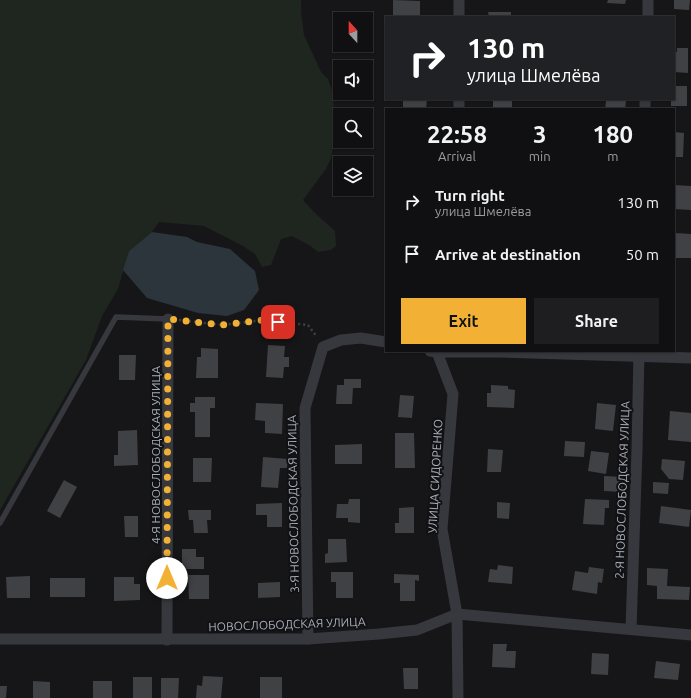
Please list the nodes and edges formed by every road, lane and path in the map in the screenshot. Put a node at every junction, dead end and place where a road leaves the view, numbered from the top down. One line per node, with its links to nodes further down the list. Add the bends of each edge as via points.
1 (459, 0): 3 (street)
2 (648, 0): 4 (street)
3 (459, 16)
4 (648, 16)
5 (168, 319): 7 (path, via 222,325 263,320 308,325); 11 (lane, via 116,317); 17 (street, 4-Я НОВОСЛОБОДСКАЯ УЛИЦА)
6 (385, 342): 7 (street, via 361,338 341,340)
7 (323, 347): 16 (street, 3-Я НОВОСЛОБОДСКАЯ УЛИЦА, via 306,408)
8 (434, 352): 9 (street); 12 (street, УЛИЦА СИДОРЕНКО, via 453,394 442,529)
9 (639, 354): 10 (street); 13 (street, 2-Я НОВОСЛОБОДСКАЯ УЛИЦА)
10 (691, 358)
11 (0, 523)
12 (457, 614): 13 (street, НОВОСЛОБОДСКАЯ УЛИЦА); 16 (street, НОВОСЛОБОДСКАЯ УЛИЦА, via 417,630); 18 (street, УЛИЦА СИДОРЕНКО)
13 (631, 629): 14 (street, НОВОСЛОБОДСКАЯ УЛИЦА)
14 (691, 635)
15 (0, 639): 17 (street, НОВОСЛОБОДСКАЯ УЛИЦА)
16 (308, 639): 17 (street, НОВОСЛОБОДСКАЯ УЛИЦА)
17 (167, 640)
18 (458, 698)

